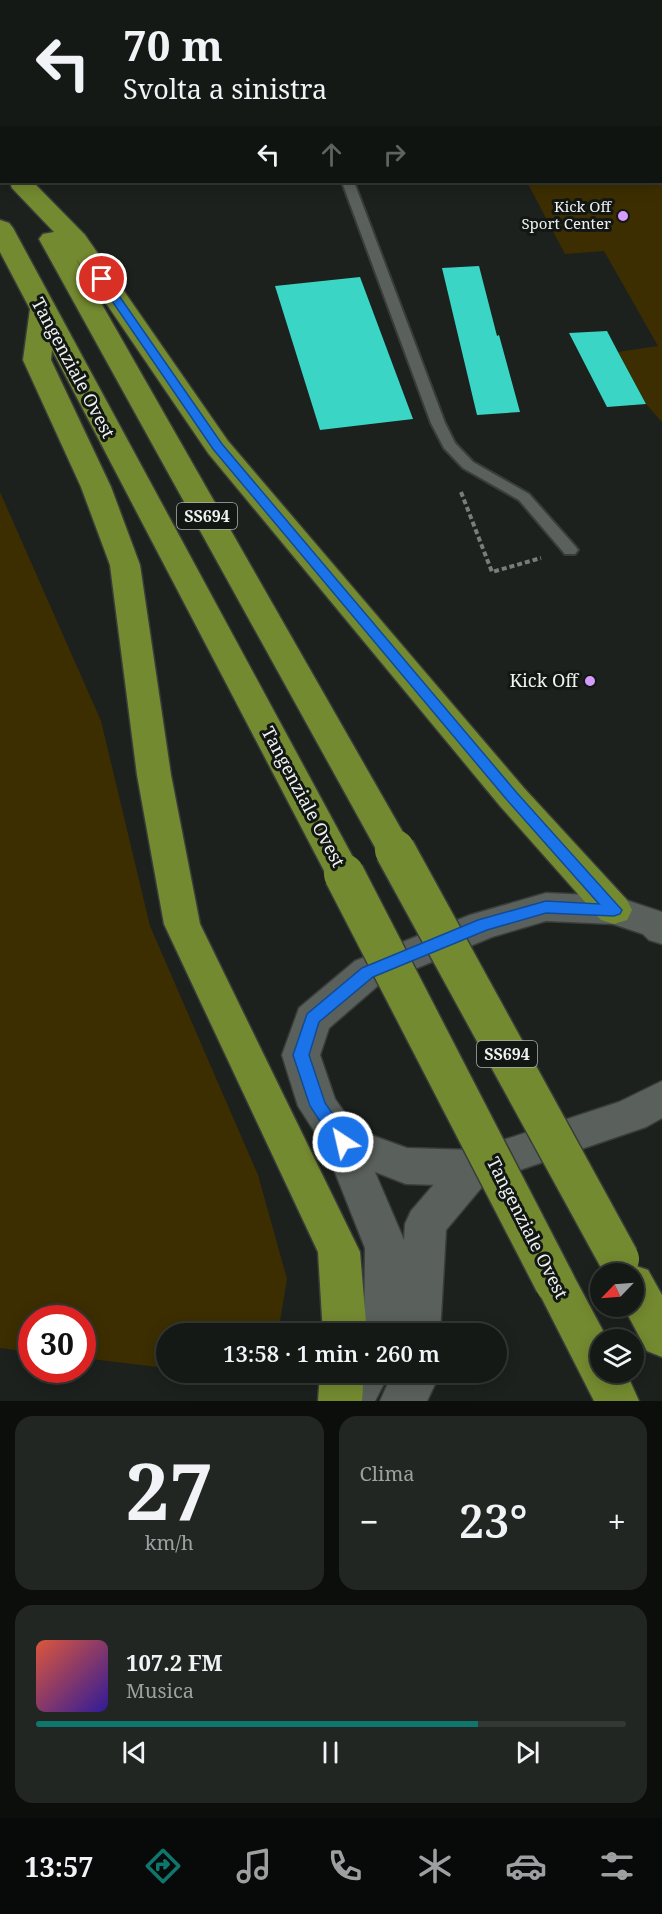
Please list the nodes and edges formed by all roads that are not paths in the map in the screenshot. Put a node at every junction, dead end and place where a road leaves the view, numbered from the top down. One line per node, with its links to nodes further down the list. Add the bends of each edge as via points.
1 (21, 183): 12 (highway, SS694, bridge)
2 (21, 183): 7 (highway, via 76,240 218,447 512,796)
3 (348, 183): 6 (lane, via 449,445 468,465 524,497)
4 (0, 228): 5 (highway, Tangenziale Ovest / SS694)
5 (42, 310): 14 (highway, via 38,360 96,487 125,564 154,775 182,924 339,1252); 18 (highway, Tangenziale Ovest / SS694, bridge, via 344,874)
6 (570, 550)
7 (614, 910): 8 (street); 10 (street, via 546,907 483,925 368,972 313,1019 301,1055 318,1106)
8 (660, 926)
9 (662, 1098): 11 (street, via 632,1115)
10 (343, 1142): 11 (street, via 406,1166); 15 (street, via 386,1248)
11 (473, 1168): 16 (street, via 426,1224)
12 (621, 1263)
13 (644, 1304): 17 (highway, SS694)
14 (344, 1323)
15 (386, 1323)
16 (419, 1323)
17 (662, 1337)
18 (590, 1350)
19 (341, 1383): 23 (highway)
20 (361, 1383): 24 (street)
21 (413, 1383): 25 (street)
22 (607, 1383): 26 (highway, Tangenziale Ovest / SS694)
23 (340, 1401)
24 (350, 1401)
25 (402, 1401)
26 (617, 1401)

